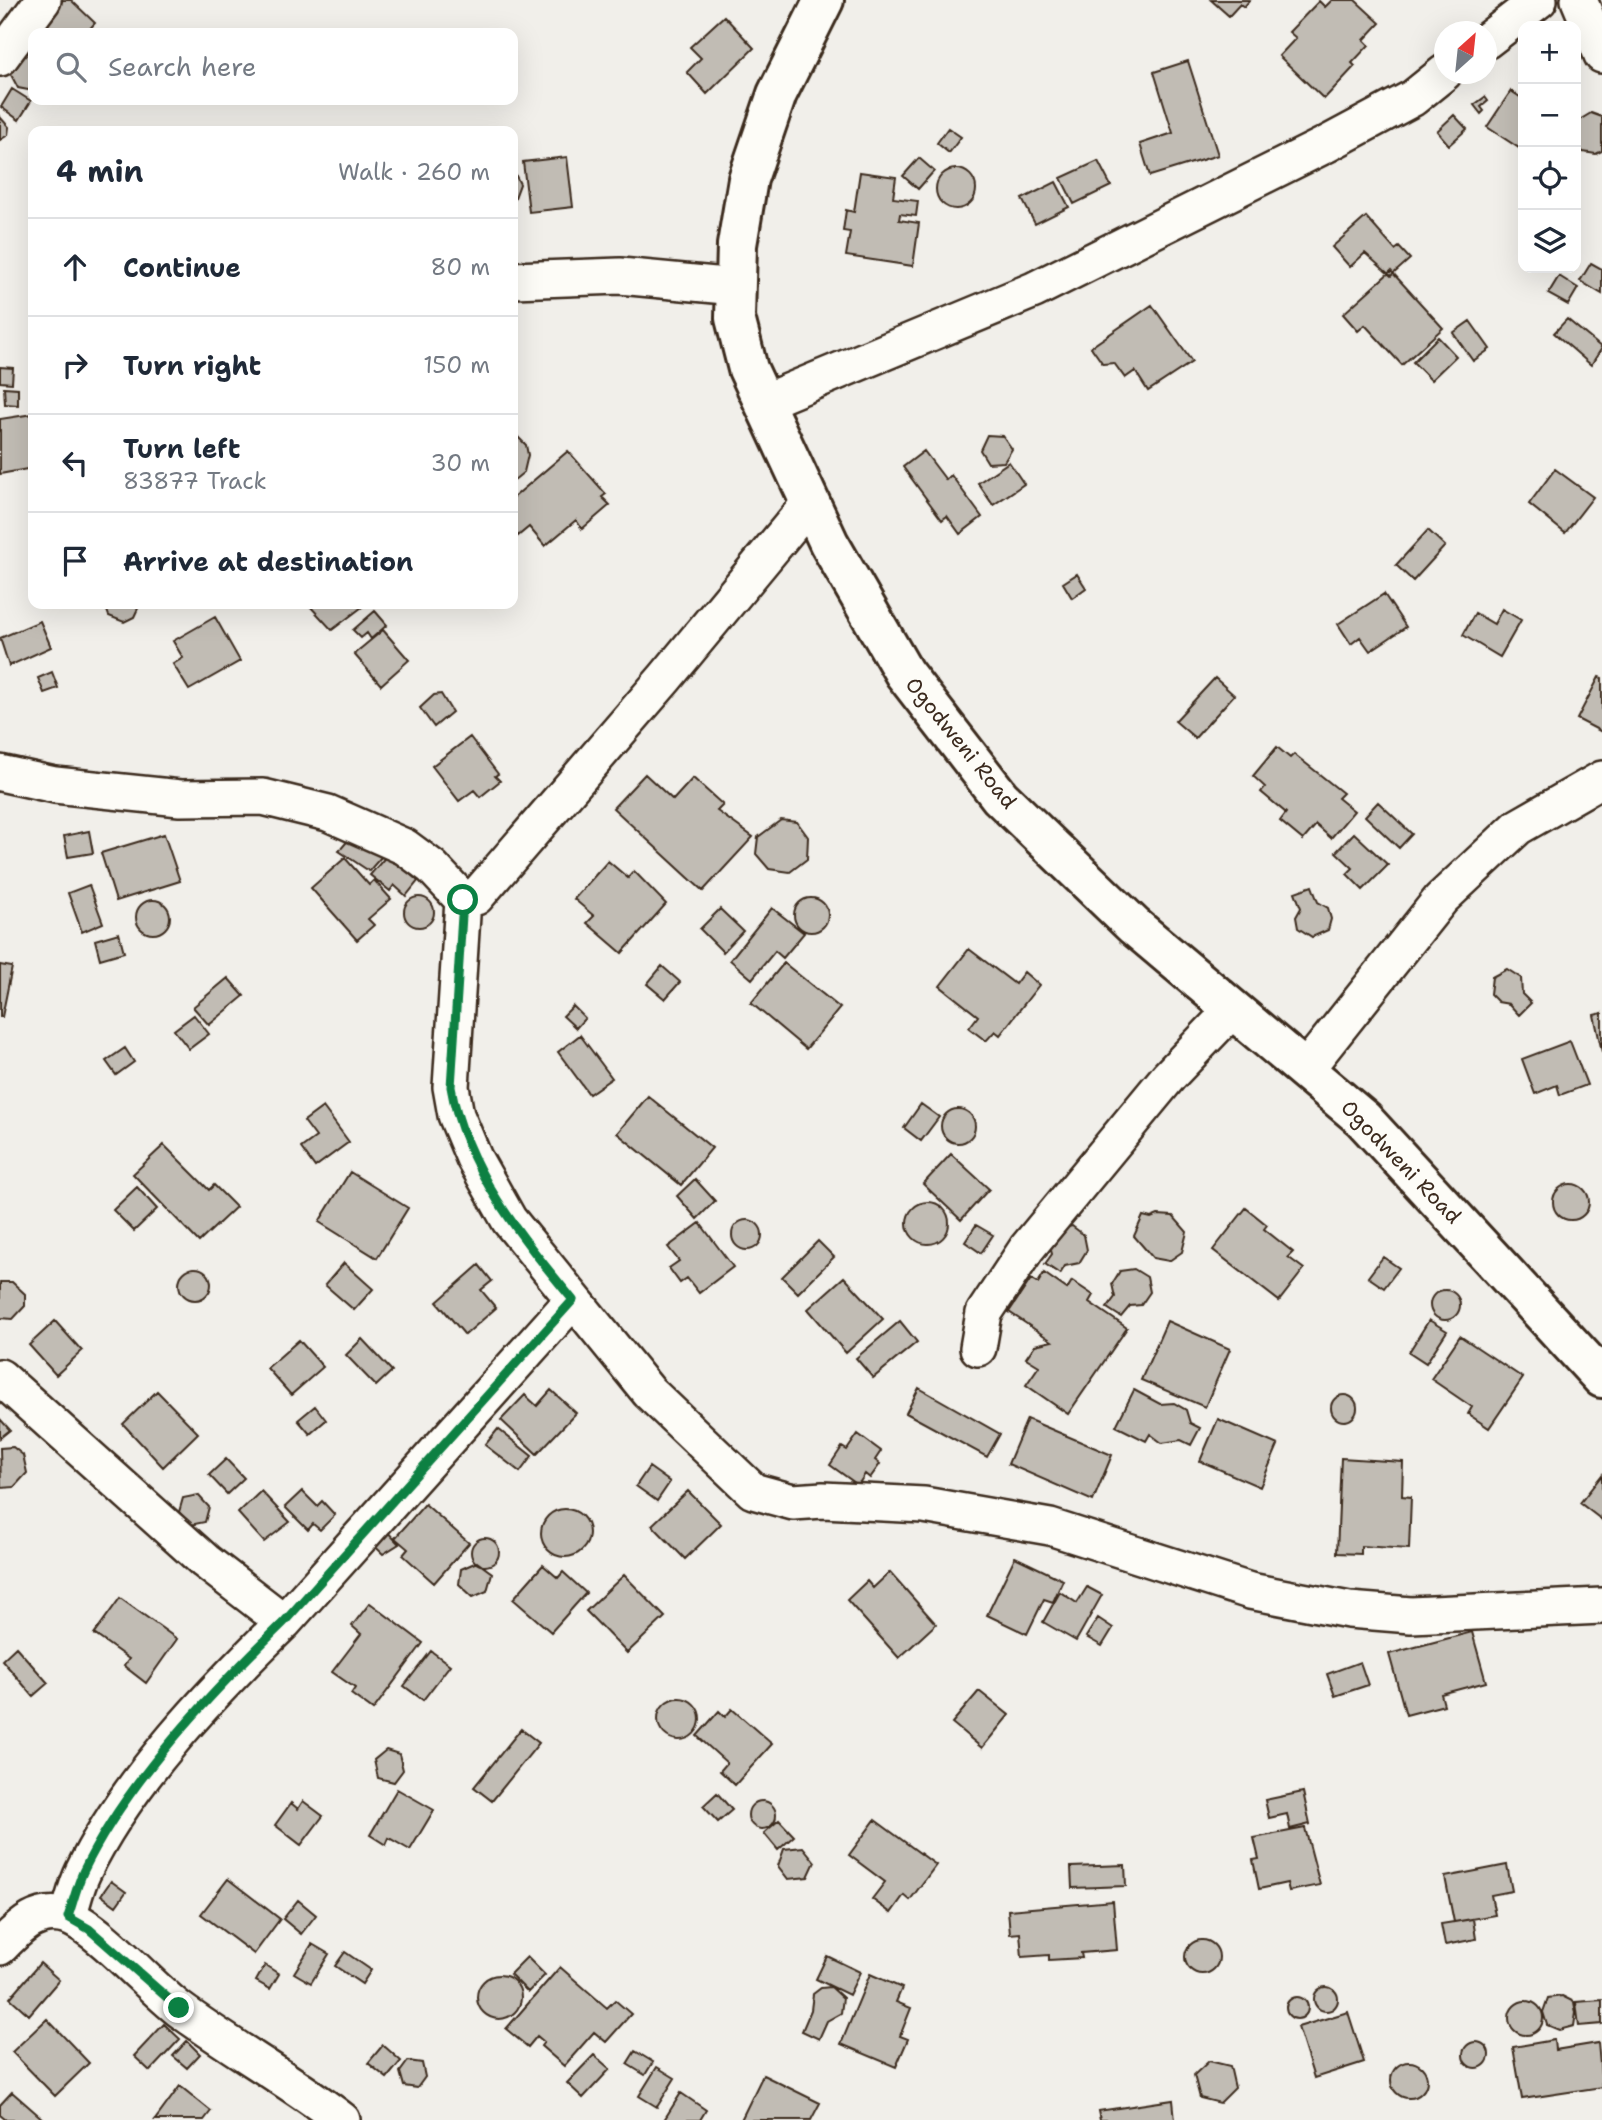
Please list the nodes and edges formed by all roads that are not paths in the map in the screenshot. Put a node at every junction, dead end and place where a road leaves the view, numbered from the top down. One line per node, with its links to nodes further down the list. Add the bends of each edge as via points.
1 (43, 0): 7 (street)
2 (824, 0): 10 (street, Ogodweni Road, via 777,94 748,178 737,245)
3 (1539, 0): 5 (street)
4 (1579, 0): 6 (street)
5 (1497, 32)
6 (1602, 55)
7 (0, 58)
8 (1434, 81): 11 (street, via 1413,98 1327,144 1034,290)
9 (518, 280): 10 (street, via 620,276)
10 (736, 287): 11 (street, Ogodweni Road, via 735,318 748,369)
11 (764, 402): 12 (street, Ogodweni Road)
12 (810, 504): 15 (street, via 476,897); 16 (street, Ogodweni Road, via 905,673 1000,797 1134,926)
13 (0, 773): 15 (street, via 55,785 180,798 263,797 328,813 405,847)
14 (1602, 779): 17 (street, via 1518,827 1441,900)
15 (463, 900): 18 (street, via 451,1087 456,1115 509,1220)
16 (1233, 1009): 17 (street, Ogodweni Road); 19 (street, via 1169,1076 1027,1248 984,1313)
17 (1305, 1070): 21 (street, Ogodweni Road, via 1363,1119)
18 (573, 1300): 22 (street, via 649,1392 753,1491 772,1497 793,1502 924,1505 1050,1527 1250,1591 1349,1610 1411,1615); 23 (street)
19 (978, 1348)
20 (0, 1377): 23 (street, via 205,1561)
21 (1602, 1378)
22 (1602, 1606)
23 (284, 1622): 24 (street, via 235,1670 138,1784 82,1874)
24 (68, 1917): 25 (street, via 47,1914 28,1920); 26 (street, via 97,1936 179,2008)
25 (0, 1947)
26 (342, 2120)

